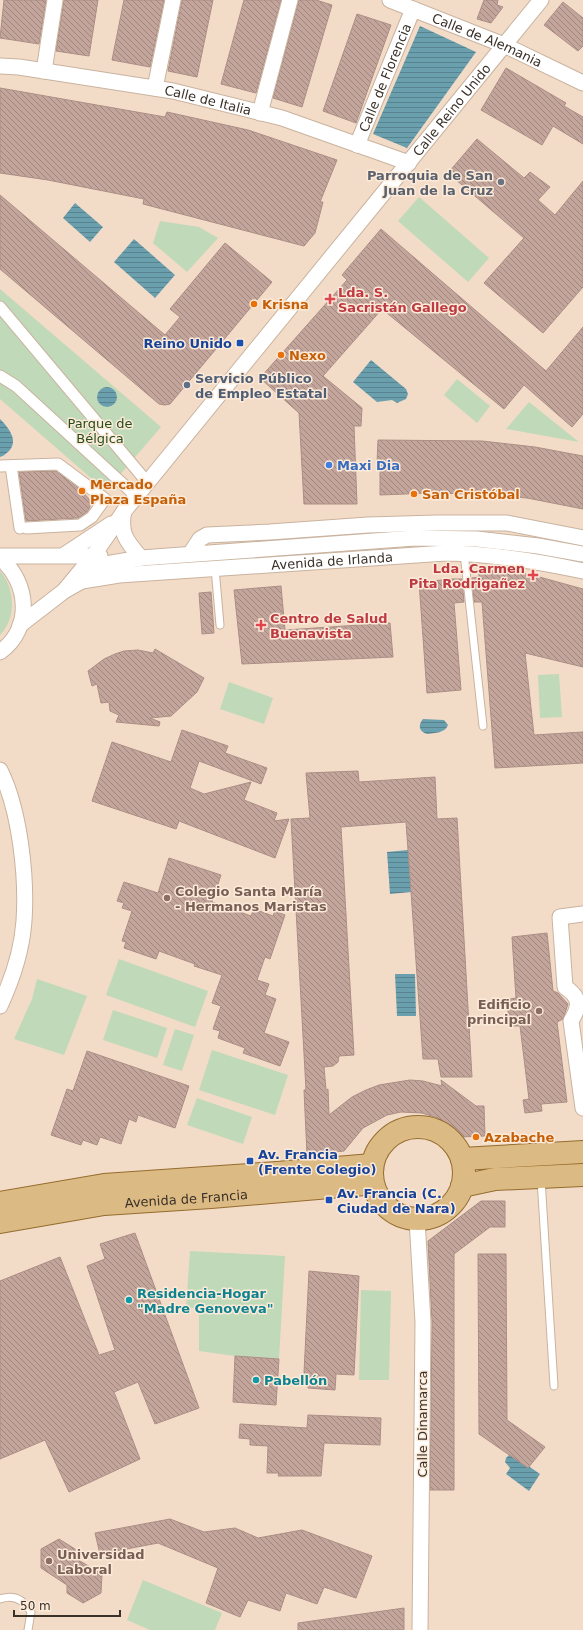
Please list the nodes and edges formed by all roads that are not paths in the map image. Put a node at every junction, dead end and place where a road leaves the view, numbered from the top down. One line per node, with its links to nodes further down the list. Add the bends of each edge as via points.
1 (55, 0): 9 (street)
2 (173, 0): 11 (street)
3 (290, 0): 12 (street)
4 (390, 0): 6 (street, Calle de Alemania)
5 (541, 0): 7 (street, Calle Reino Unido)
6 (413, 9): 7 (street, Calle de Alemania); 13 (street, Calle de Florencia)
7 (504, 45): 10 (street, Calle de Alemania); 14 (street, Calle Reino Unido)
8 (0, 66): 9 (street, Calle de Italia)
9 (44, 71): 11 (street, Calle de Italia)
10 (583, 83)
11 (155, 88): 12 (street, Calle de Italia)
12 (260, 113): 13 (street, Calle de Italia, via 282,118)
13 (357, 145): 14 (street, Calle de Italia)
14 (409, 163): 18 (street, Calle Reino Unido)
15 (0, 307): 18 (street)
16 (0, 376): 19 (street, via 16,386)
17 (6, 466): 17 (street, via 58,464 105,499 92,517 74,531 23,528)
18 (147, 482): 19 (street, Calle Reino Unido)
19 (136, 496): 20 (street, Calle Reino Unido)
20 (121, 515): 28 (street, Calle Reino Unido); 29 (street, Calle Reino Unido); 31 (street, via 123,531)
21 (368, 525): 22 (street, via 507,523); 23 (street, Avenida de Irlanda); 26 (street, via 207,535 200,539)
22 (583, 538)
23 (368, 541): 24 (street, Avenida de Irlanda); 27 (street, Avenida de Irlanda, via 416,538 477,539)
24 (215, 552): 26 (street, Avenida de Irlanda); 32 (lane)
25 (464, 553): 32 (street, Avenida de Irlanda, via 379,556); 33 (street, Avenida de Irlanda, via 542,562); 39 (lane)
26 (190, 554): 31 (street, Avenida de Irlanda)
27 (583, 554)
28 (64, 555): 29 (street, Avenida de Irlanda); 30 (street, Avenida de Irlanda)
29 (94, 556): 31 (street, Avenida de Irlanda); 35 (street, Calle Reino Unido)
30 (0, 557): 36 (street, via 9,565 18,580 24,600)
31 (141, 558): 34 (street, Avenida de Irlanda, via 106,564 96,568)
32 (216, 568): 34 (street, Avenida de Irlanda, via 119,574); 37 (lane)
33 (583, 571)
34 (80, 582): 35 (street, Avenida de Irlanda)
35 (64, 591): 36 (street, Avenida de Irlanda)
36 (20, 625): 38 (street, via 15,636)
37 (220, 625)
38 (0, 652)
39 (483, 726)
40 (0, 770): 42 (street, via 10,794 19,841 24,877 24,921 8,988)
41 (583, 914): 43 (street, via 560,917 565,987 576,997 578,1004 570,1021)
42 (0, 1006)
43 (583, 1108)
44 (583, 1152): 45 (main road)
45 (462, 1160): 46 (main road, via 455,1146 444,1135 430,1128 415,1127 400,1130 387,1138 377,1150); 49 (main road)
46 (373, 1175): 50 (main road, Avenida de Francia, via 277,1173 104,1185); 51 (main road, via 378,1196 385,1205 395,1213); 52 (main road, Avenida de Francia, via 365,1184 104,1204)
47 (583, 1175): 48 (main road)
48 (541, 1176): 49 (main road, via 495,1179); 53 (lane)
49 (462, 1186): 51 (main road, via 458,1197 450,1206 429,1218)
50 (0, 1203)
51 (417, 1219): 56 (street, Calle Dinamarca, via 423,1322)
52 (0, 1222)
53 (554, 1386)
54 (0, 1599): 55 (lane, via 18,1598 26,1604 31,1612)
55 (28, 1630)
56 (420, 1630)

